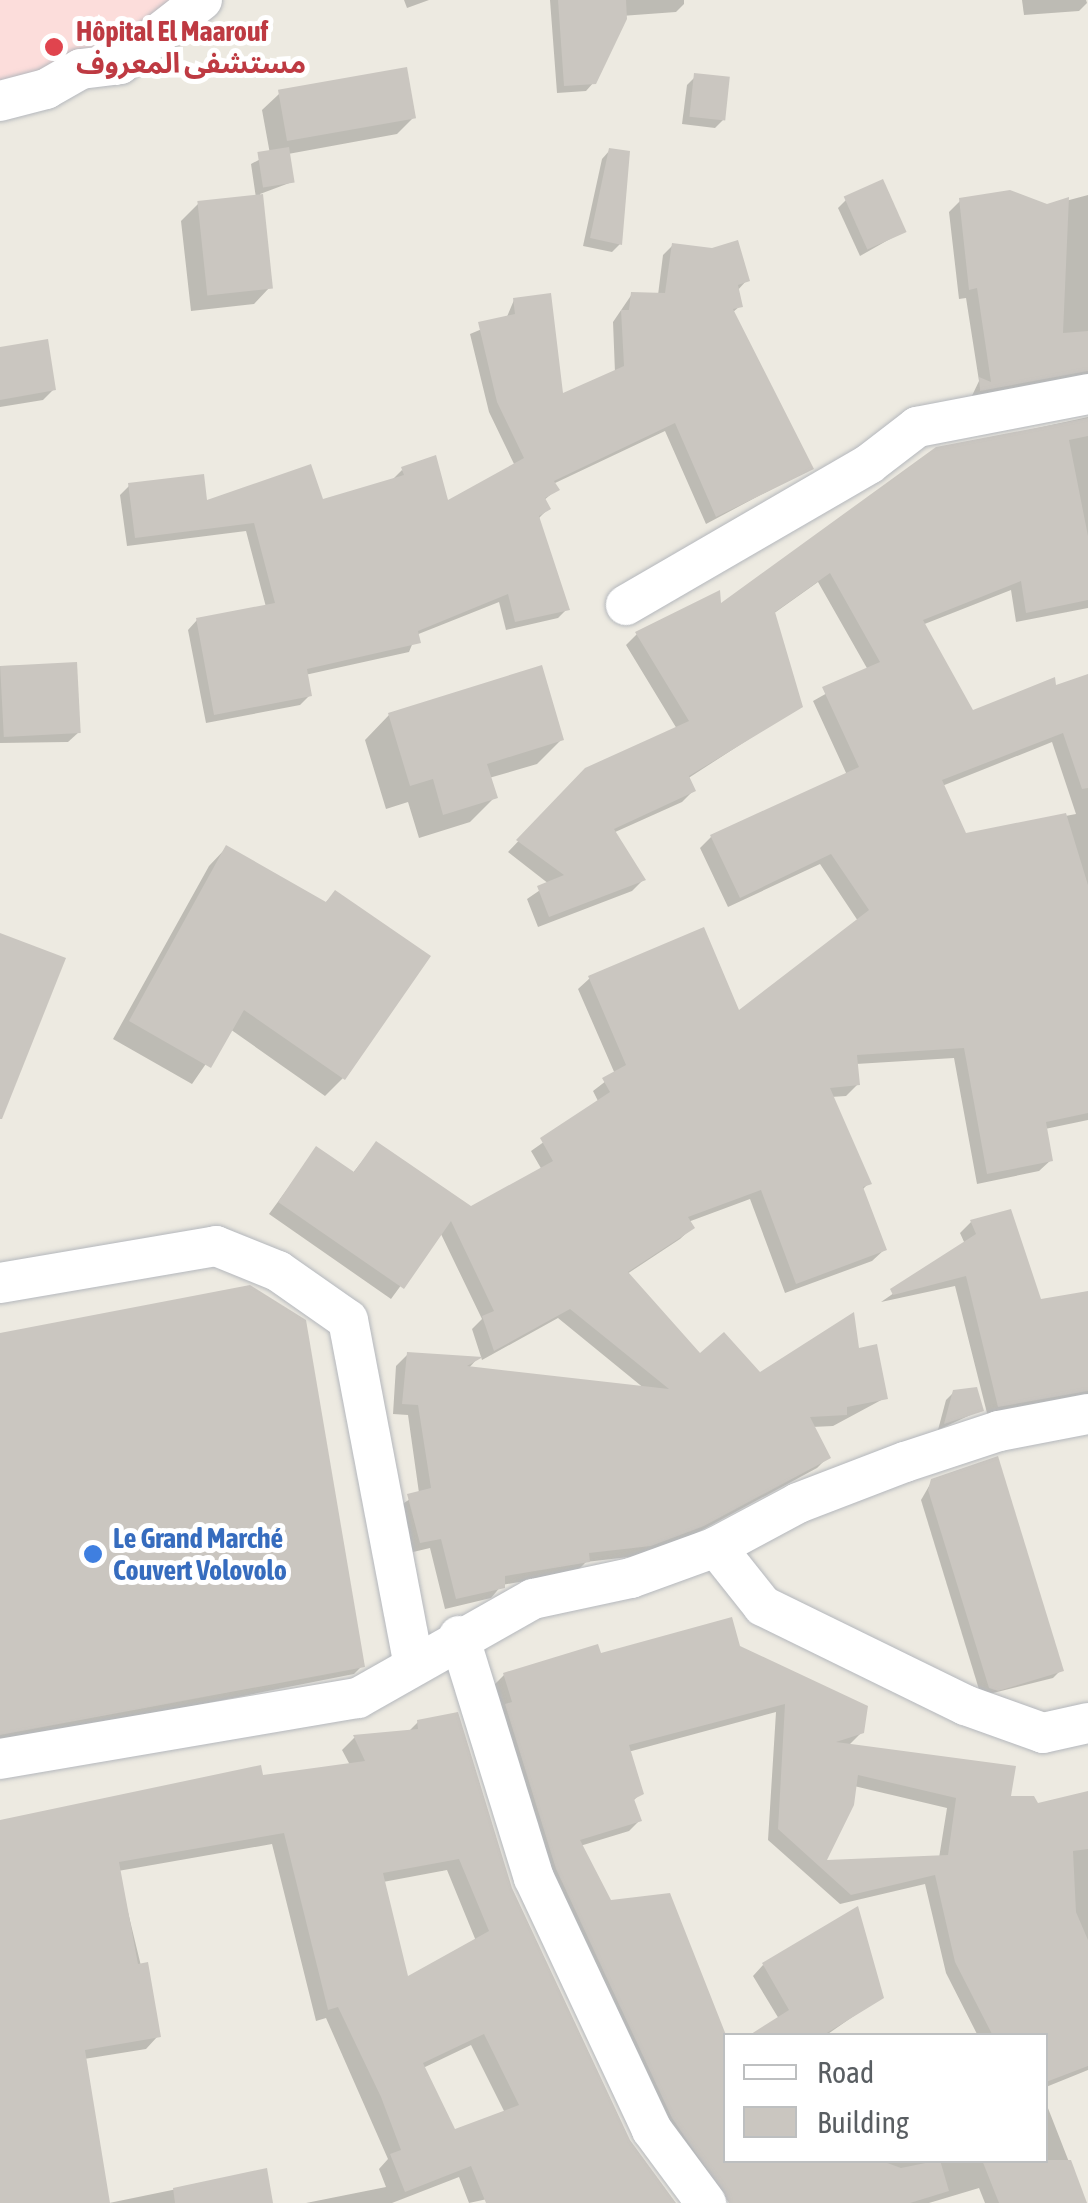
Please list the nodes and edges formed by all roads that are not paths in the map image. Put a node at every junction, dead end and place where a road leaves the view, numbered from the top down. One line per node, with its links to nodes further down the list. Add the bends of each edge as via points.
1 (202, 0): 2 (street, via 120,64 81,69 46,89)
2 (0, 100)
3 (1088, 394): 4 (street, via 918,427 869,464)
4 (626, 605)
5 (0, 1284): 9 (street, via 216,1246 278,1271 348,1320)
6 (1088, 1414): 7 (street, via 999,1431 905,1462 798,1503)
7 (716, 1547): 8 (street, via 630,1578 533,1599); 10 (street, via 763,1606 965,1705 1043,1733)
8 (459, 1636): 9 (street); 12 (street, via 534,1878 652,2130)
9 (414, 1665): 11 (street, via 358,1698)
10 (1088, 1723)
11 (0, 1758)
12 (706, 2203)

